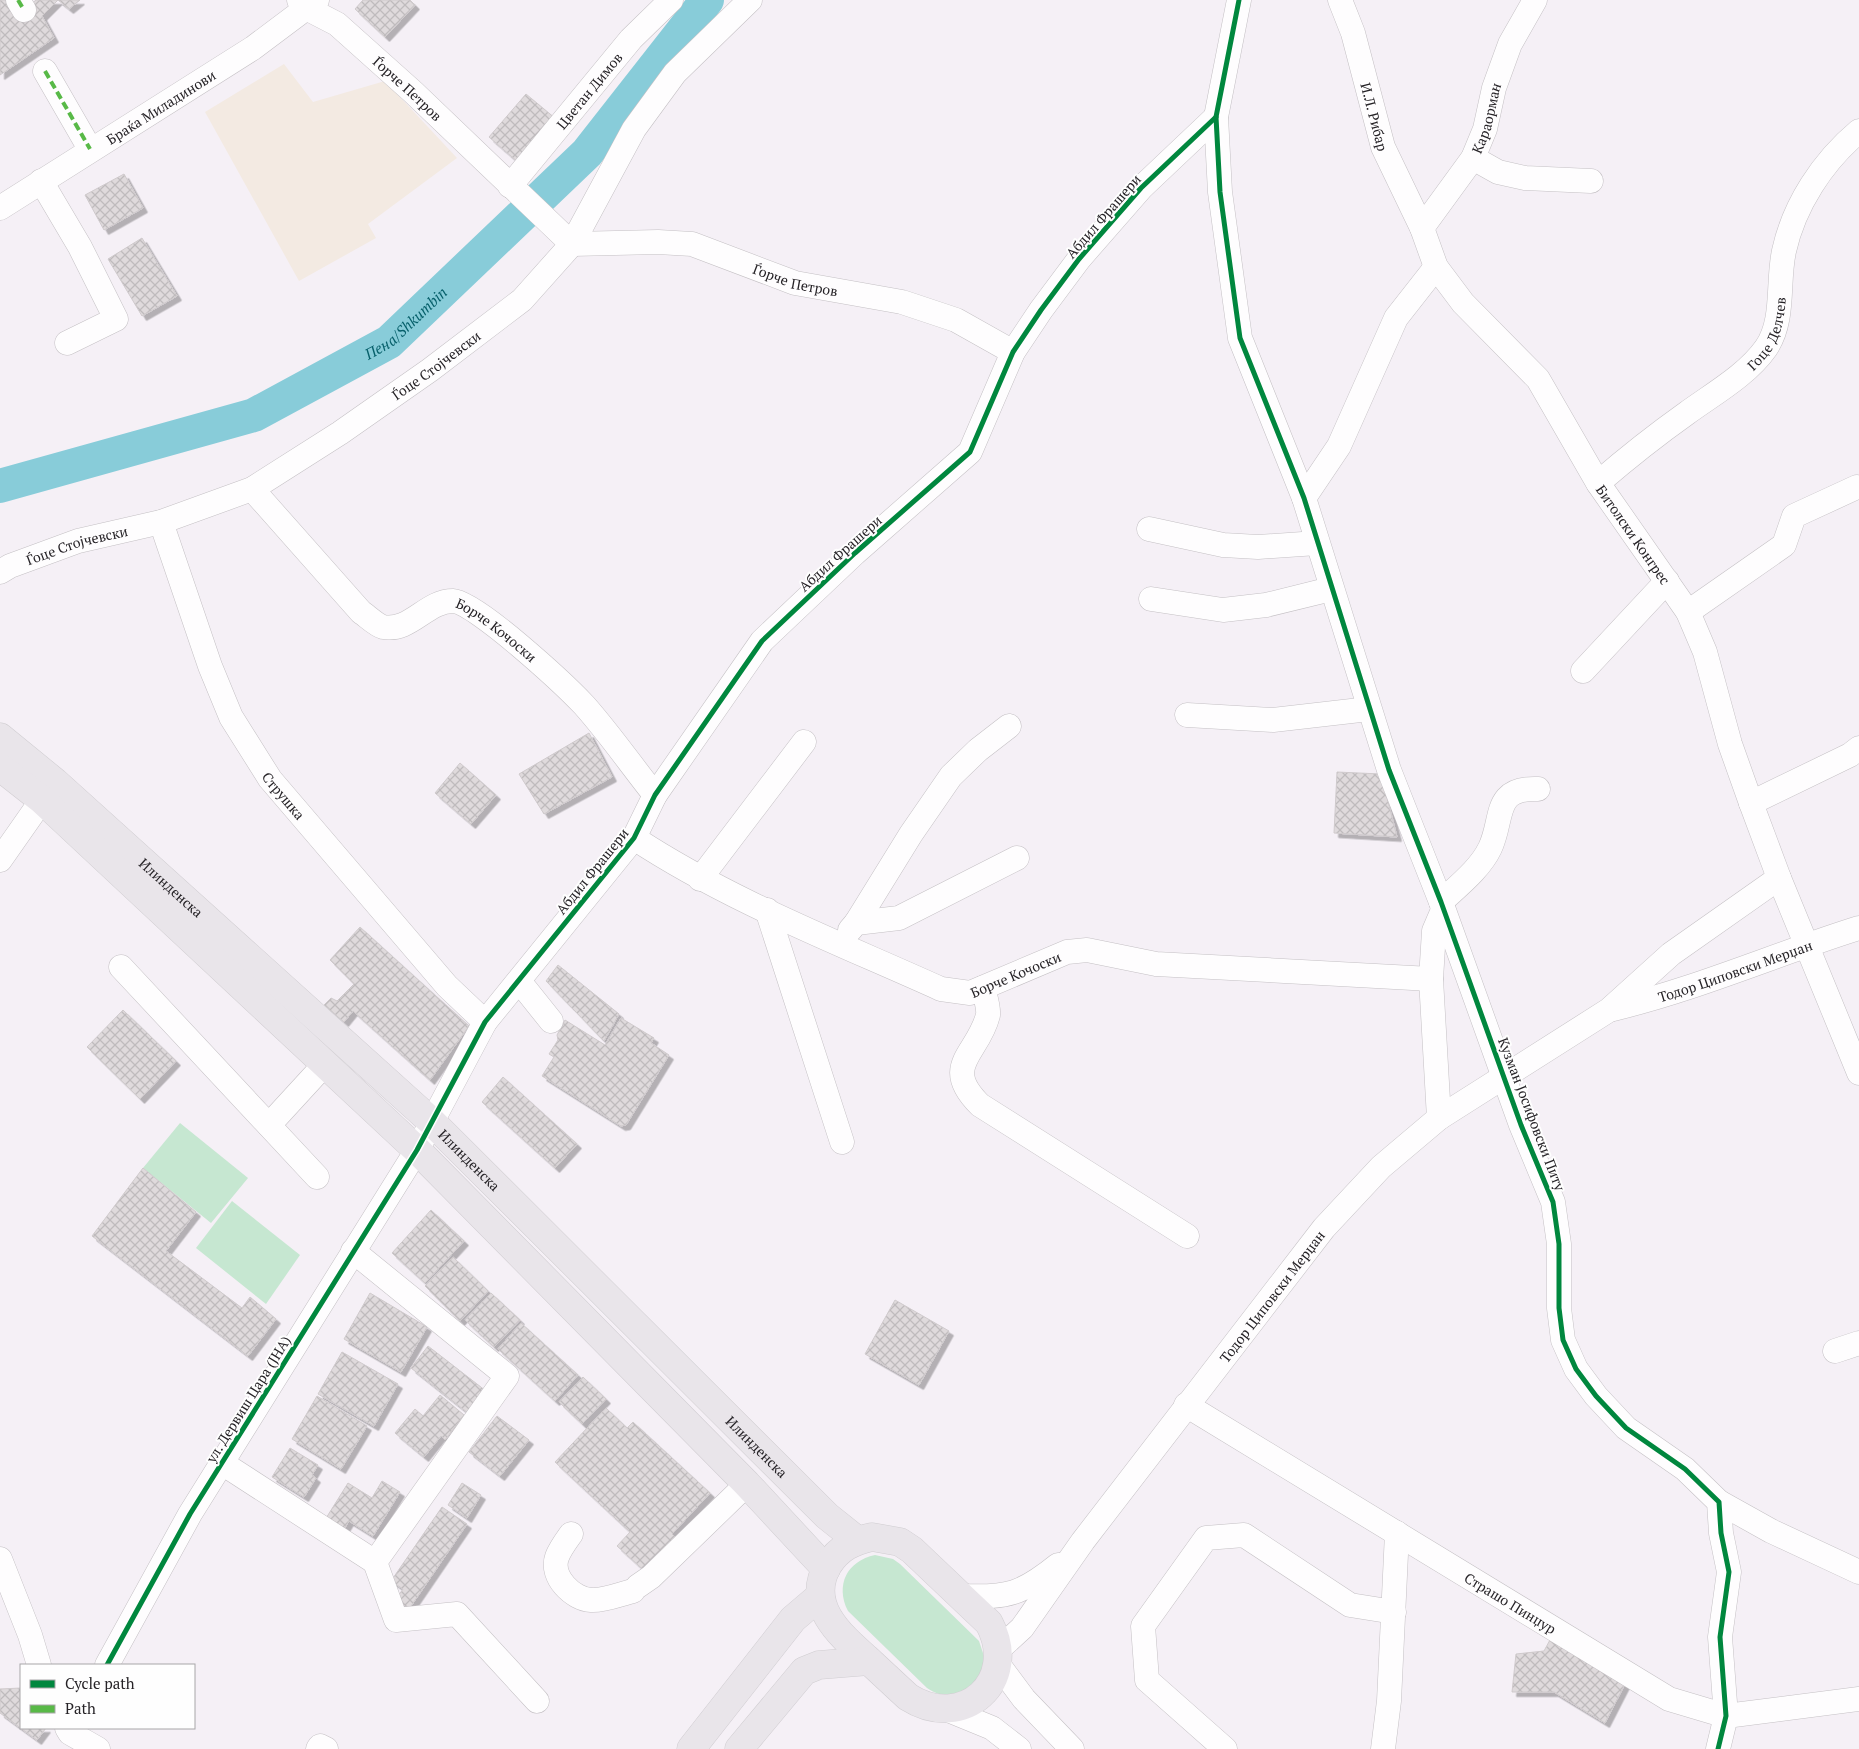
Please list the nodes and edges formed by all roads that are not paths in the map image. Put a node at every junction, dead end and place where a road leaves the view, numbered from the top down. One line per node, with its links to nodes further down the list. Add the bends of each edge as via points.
1 (671, 0): 14 (street, Цветан Димов, via 631,39)
2 (750, 0): 17 (street, Ѓоце Стојчевски, via 670,81 634,129)
3 (1239, 0): 8 (street)
4 (1340, 0): 16 (street, И.Л. Рибар, via 1353,34 1383,147)
5 (1535, 0): 11 (street, Караорман, via 1510,44)
6 (308, 3): 10 (street, Браќа Миладинови, via 253,48); 14 (street, Ѓорче Петров, via 337,24 413,92)
7 (45, 71): 10 (street)
8 (1216, 117): 20 (street, Абдил Фрашери, via 1141,188 1078,259); 24 (street, Кузман Јосифовски Питу, via 1220,192 1240,338)
9 (1859, 132): 21 (street, Гоце Делчев, via 1840,147 1797,210 1784,252 1777,318 1766,347 1750,366 1636,450)
10 (90, 149): 12 (street, Браќа Миладинови)
11 (1473, 158): 13 (street, via 1498,172 1524,178); 16 (street, Караорман)
12 (41, 181): 15 (street, Браќа Миладинови); 19 (street, via 80,247 116,319)
13 (1591, 181)
14 (516, 192): 17 (street, Ѓорче Петров)
15 (0, 208)
16 (1422, 228): 18 (street, Битолски Конгрес)
17 (565, 237): 20 (street, Ѓорче Петров, via 692,244 795,282 902,302 956,320); 23 (street, Ѓоце Стојчевски, via 514,306 365,416)
18 (1436, 267): 21 (street, Битолски Конгрес, via 1463,303 1538,379); 24 (street, via 1396,318 1339,446)
19 (67, 343)
20 (1013, 352): 42 (street, Абдил Фрашери, via 970,452 855,553 762,641)
21 (1598, 484): 29 (street, Битолски Конгрес)
22 (1857, 487): 32 (street, via 1794,516 1784,545)
23 (252, 489): 25 (street, Ѓоце Стојчевски); 42 (street, Борче Кочоски, via 361,612 383,627 405,625 432,605 454,601 501,630 584,705)
24 (1304, 498): 27 (street, Кузман Јосифовски Питу)
25 (161, 522): 28 (street, Ѓоце Стојчевски, via 78,541); 62 (street, Струшка, via 210,666 231,717 270,779 447,986)
26 (1150, 529): 27 (street, via 1223,544 1258,547)
27 (1317, 543): 30 (street, Кузман Јосифовски Питу)
28 (0, 572)
29 (1667, 581): 32 (street, Битолски Конгрес); 33 (street)
30 (1331, 589): 31 (street, via 1266,605 1223,610); 34 (street, Кузман Јосифовски Питу)
31 (1151, 600)
32 (1688, 612): 44 (street, Битолски Конгрес, via 1704,652 1730,744)
33 (1583, 671)
34 (1369, 709): 35 (street, via 1273,720); 50 (street, Кузман Јосифовски Питу)
35 (1187, 715)
36 (1009, 726): 52 (street, via 951,776)
37 (0, 737): 67 (main road, Илинденска, via 56,782)
38 (804, 742): 49 (street)
39 (1859, 748): 44 (street)
40 (0, 767): 43 (main road, Илинденска)
41 (1538, 789): 50 (street, via 1523,788 1512,794 1499,810 1490,848)
42 (655, 795): 45 (street, Абдил Фрашери)
43 (42, 800): 47 (street); 63 (main road, Илинденска)
44 (1751, 803): 48 (street, Битолски Конгрес)
45 (634, 838): 49 (street, Борче Кочоски); 58 (street, Абдил Фрашери)
46 (1017, 858): 52 (street, via 900,918)
47 (0, 860)
48 (1779, 878): 55 (street, Битолски Конгрес); 60 (street, Тодор Циповски Мерџан, via 1671,954)
49 (700, 879): 51 (street, Борче Кочоски)
50 (1442, 906): 57 (street, via 1434,931); 65 (street, Кузман Јосифовски Питу)
51 (766, 910): 54 (street, Борче Кочоски); 69 (street)
52 (856, 923): 54 (street)
53 (1859, 928): 55 (street, Тодор Циповски Мерџан)
54 (839, 943): 59 (street, Борче Кочоски, via 941,989 970,993)
55 (1807, 944): 60 (street, Тодор Циповски Мерџан, via 1665,996); 64 (street, Битолски Конгрес)
56 (121, 967): 68 (street)
57 (1431, 979): 59 (street, Борче Кочоски, via 1156,964 1087,950 1068,952); 66 (street)
58 (519, 982): 61 (street); 62 (street, Абдил Фрашери)
59 (983, 988): 72 (street, via 988,1013 964,1063 961,1078 970,1094 980,1105)
60 (1609, 1010): 65 (street, Тодор Циповски Мерџан)
61 (551, 1021)
62 (485, 1022): 67 (street, Абдил Фрашери)
63 (324, 1064): 68 (street); 70 (main road, Илинденска)
64 (1859, 1073)
65 (1505, 1076): 66 (street, Тодор Циповски Мерџан); 79 (street, Кузман Јосифовски Питу, via 1553,1202 1559,1244 1559,1308 1563,1340 1576,1369 1626,1428 1685,1470)
66 (1439, 1118): 76 (street, Тодор Циповски Мерџан, via 1381,1167 1324,1228)
67 (432, 1122): 70 (street, Абдил Фрашери); 82 (main road, Илинденска, via 828,1516)
68 (269, 1125): 71 (street)
69 (842, 1142)
70 (417, 1150): 73 (street, ул. Дервиш Цара (ЈНА)); 78 (main road, Илинденска)
71 (317, 1177)
72 (1187, 1236)
73 (353, 1251): 77 (street, ул. Дервиш Цара (ЈНА)); 85 (street, via 507,1376)
74 (1859, 1343): 75 (street)
75 (1835, 1351)
76 (1186, 1405): 80 (street, Страшо Пинџур); 83 (street, Тодор Циповски Мерџан)
77 (222, 1463): 85 (street); 94 (street, ул. Дервиш Цара (ЈНА), via 190,1514)
78 (747, 1484): 81 (street, via 636,1589 594,1600 577,1597 568,1589 556,1568 556,1558); 86 (main road, Илинденска)
79 (1719, 1502): 87 (street, Кузман Јосифовски Питу, via 1771,1531); 98 (street, via 1729,1572 1720,1637)
80 (1397, 1533): 90 (street); 98 (street, Страшо Пинџур, via 1669,1698)
81 (571, 1534)
82 (858, 1540): 86 (main road, via 845,1547); 89 (main road, via 872,1537 900,1542)
83 (1076, 1552): 89 (street, via 1018,1592 997,1597); 91 (street, Тодор Циповски Мерџан)
84 (0, 1560): 93 (street)
85 (375, 1562): 96 (street, via 396,1620 457,1614)
86 (826, 1569): 88 (main road)
87 (1859, 1572)
88 (820, 1596): 92 (main road, via 831,1624); 103 (main road, via 792,1619)
89 (962, 1596): 91 (main road, via 989,1623 996,1636)
90 (1394, 1612): 107 (street, via 1350,1605 1244,1535 1206,1538 1143,1626 1147,1680); 108 (street)
91 (998, 1657): 97 (main road, via 986,1690 975,1700); 106 (street, via 1024,1699)
92 (869, 1661): 97 (main road, via 920,1705); 104 (main road, via 819,1665 804,1671)
93 (39, 1664)
94 (108, 1664)
95 (1859, 1699): 98 (street, Страшо Пинџур)
96 (537, 1701)
97 (948, 1710): 105 (street, via 992,1728)
98 (1726, 1716): 109 (street)
99 (68, 1734): 100 (street)
100 (98, 1749)
101 (318, 1749): 102 (street, via 320,1746)
102 (326, 1749)
103 (691, 1749)
104 (739, 1749)
105 (1019, 1749)
106 (1072, 1749)
107 (1225, 1749)
108 (1383, 1749)
109 (1718, 1749)

